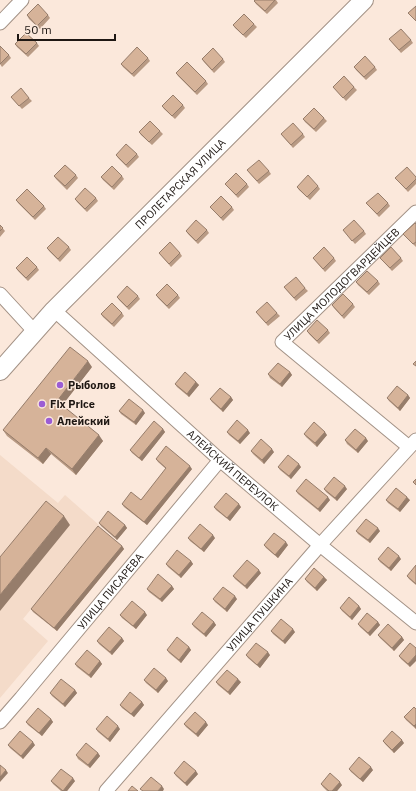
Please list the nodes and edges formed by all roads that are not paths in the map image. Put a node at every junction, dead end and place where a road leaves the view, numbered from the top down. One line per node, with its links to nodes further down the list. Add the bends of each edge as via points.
1 (22, 0): 3 (street)
2 (364, 0): 6 (main road, ПРОЛЕТАРСКАЯ УЛИЦА)
3 (0, 23)
4 (416, 212): 9 (street, УЛИЦА МОЛОДОГВАРДЕЙЦЕВ, via 282,342)
5 (0, 294): 7 (street)
6 (54, 310): 7 (main road, ПРОЛЕТАРСКАЯ УЛИЦА); 10 (street, АЛЕЙСКИЙ ПЕРЕУЛОК)
7 (35, 332): 8 (main road, ПРОЛЕТАРСКАЯ УЛИЦА)
8 (0, 371)
9 (413, 444): 11 (street, УЛИЦА ПУШКИНА)
10 (220, 460): 11 (street, АЛЕЙСКИЙ ПЕРЕУЛОК); 13 (street, УЛИЦА ПИСАРЕВА)
11 (320, 545): 12 (street, АЛЕЙСКИЙ ПЕРЕУЛОК); 14 (street, УЛИЦА ПУШКИНА)
12 (416, 624)
13 (0, 722)
14 (106, 791)

